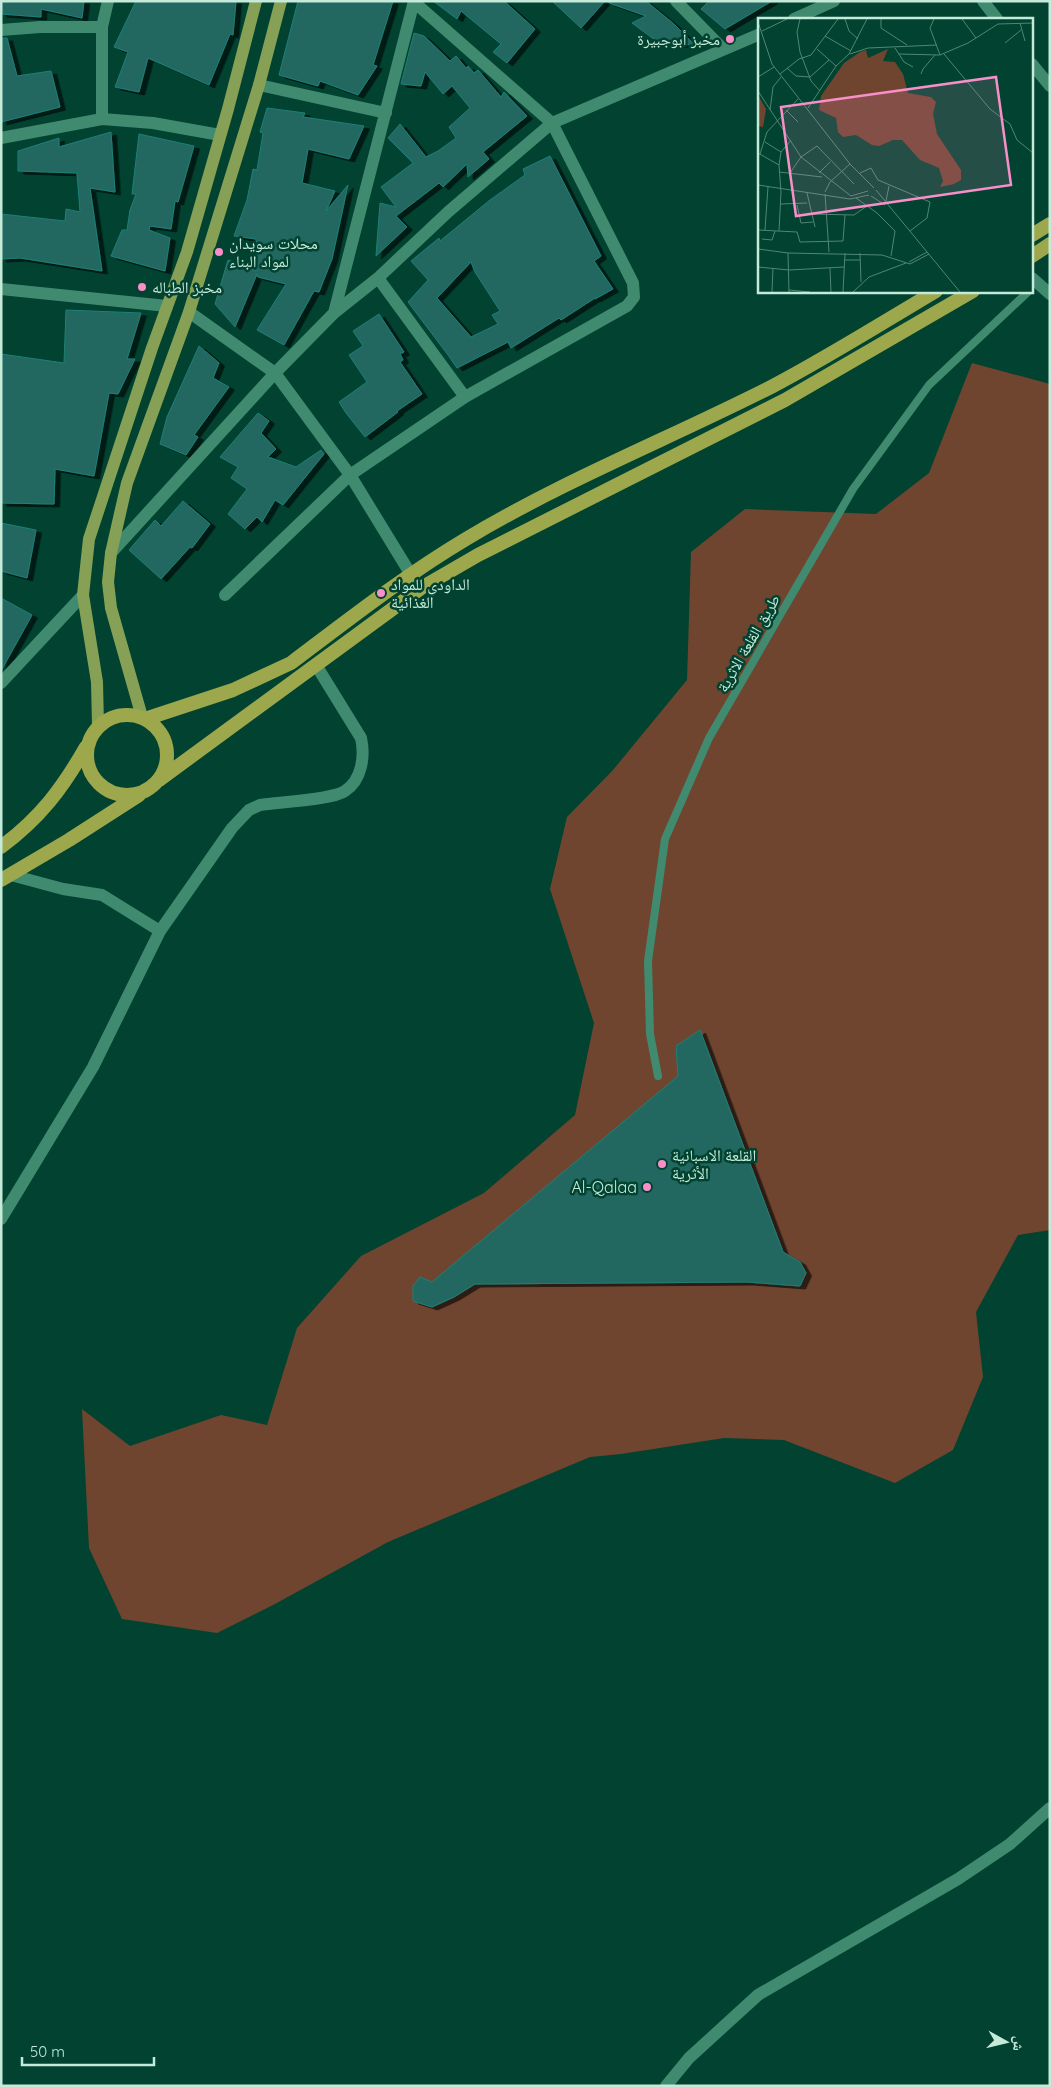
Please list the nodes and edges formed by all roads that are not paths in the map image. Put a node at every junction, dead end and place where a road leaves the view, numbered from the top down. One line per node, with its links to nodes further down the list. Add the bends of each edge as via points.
1 (108, 1): 10 (street)
2 (256, 1): 20 (main road)
3 (281, 1): 15 (main road)
4 (414, 1): 17 (street); 19 (street)
5 (676, 1): 13 (street)
6 (834, 1): 8 (street)
7 (983, 1): 9 (street)
8 (796, 18)
9 (996, 18)
10 (102, 27): 11 (street); 18 (street)
11 (1, 30)
12 (758, 35): 13 (street)
13 (723, 49): 19 (street)
14 (1034, 66): 16 (street)
15 (259, 85): 17 (street); 34 (main road)
16 (1050, 86)
17 (386, 113): 35 (street)
18 (102, 119): 20 (street, via 153,123); 21 (street)
19 (552, 123): 26 (street, via 448,212); 37 (street, via 633,283 634,297 627,306)
20 (220, 135): 33 (main road, via 187,252)
21 (1, 138)
22 (1050, 224): 23 (highway)
23 (1034, 234)
24 (1050, 244): 25 (highway)
25 (1034, 255)
26 (378, 278): 35 (street); 37 (street)
27 (1034, 286): 32 (street)
28 (1, 289): 33 (street)
29 (934, 292): 40 (highway, via 774,385 552,491)
30 (970, 292): 41 (highway, via 785,400 478,555)
31 (1026, 292): 54 (lane, طريق القلعة الاثرية, via 930,384 853,489 709,738 665,839 648,961 650,1034)
32 (1050, 294)
33 (167, 306): 42 (main road, via 89,539)
34 (190, 312): 36 (street); 39 (main road, via 127,483)
35 (334, 313): 36 (street)
36 (275, 373): 38 (street); 39 (street)
37 (465, 397): 38 (street)
38 (350, 475): 40 (street); 43 (street)
39 (111, 553): 46 (main road, via 110,608)
40 (410, 573): 41 (street); 46 (highway, via 291,663 233,690)
41 (421, 588): 44 (highway)
42 (83, 595): 45 (street); 47 (main road, via 97,682)
43 (225, 596)
44 (316, 665): 49 (highway); 53 (street, via 361,738 364,751 356,779 346,791 334,796 270,803 249,810 232,828)
45 (1, 683)
46 (143, 718): 47 (highway, via 119,715); 49 (highway, via 158,730 166,746 165,770)
47 (98, 726): 48 (highway)
48 (88, 744): 50 (highway, via 88,769 104,789 115,795); 51 (highway, via 51,802)
49 (159, 780): 50 (highway)
50 (141, 794): 52 (highway)
51 (1, 847)
52 (6, 877): 53 (street, via 102,895)
53 (160, 931): 55 (street, via 93,1067)
54 (658, 1076)
55 (1, 1219)
56 (1050, 1808): 57 (street, via 1010,1844 958,1879 758,1996 689,2058)
57 (666, 2086)

